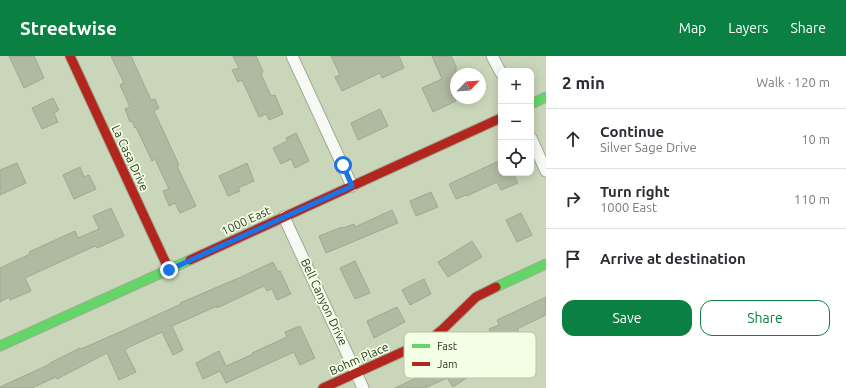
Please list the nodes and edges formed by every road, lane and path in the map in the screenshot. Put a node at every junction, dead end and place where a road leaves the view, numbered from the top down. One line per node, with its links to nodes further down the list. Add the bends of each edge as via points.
1 (70, 56): 13 (street, La Casa Drive)
2 (292, 56): 10 (street)
3 (492, 56): 4 (street)
4 (498, 68)
5 (546, 97): 6 (street)
6 (534, 103)
7 (498, 119): 10 (street, 1000 East)
8 (532, 140): 9 (street)
9 (546, 171)
10 (352, 186): 11 (street, 1000 East)
11 (284, 217): 13 (street, 1000 East); 17 (street, Bell Canyon Drive)
12 (546, 264): 14 (street, Bohm Place, via 476,297 466,304)
13 (169, 270): 15 (street, 1000 East)
14 (442, 332)
15 (0, 346)
16 (404, 352): 17 (street, Bohm Place)
17 (357, 374): 18 (street, Bohm Place); 19 (street, Bell Canyon Drive)
18 (323, 388)
19 (364, 388)

